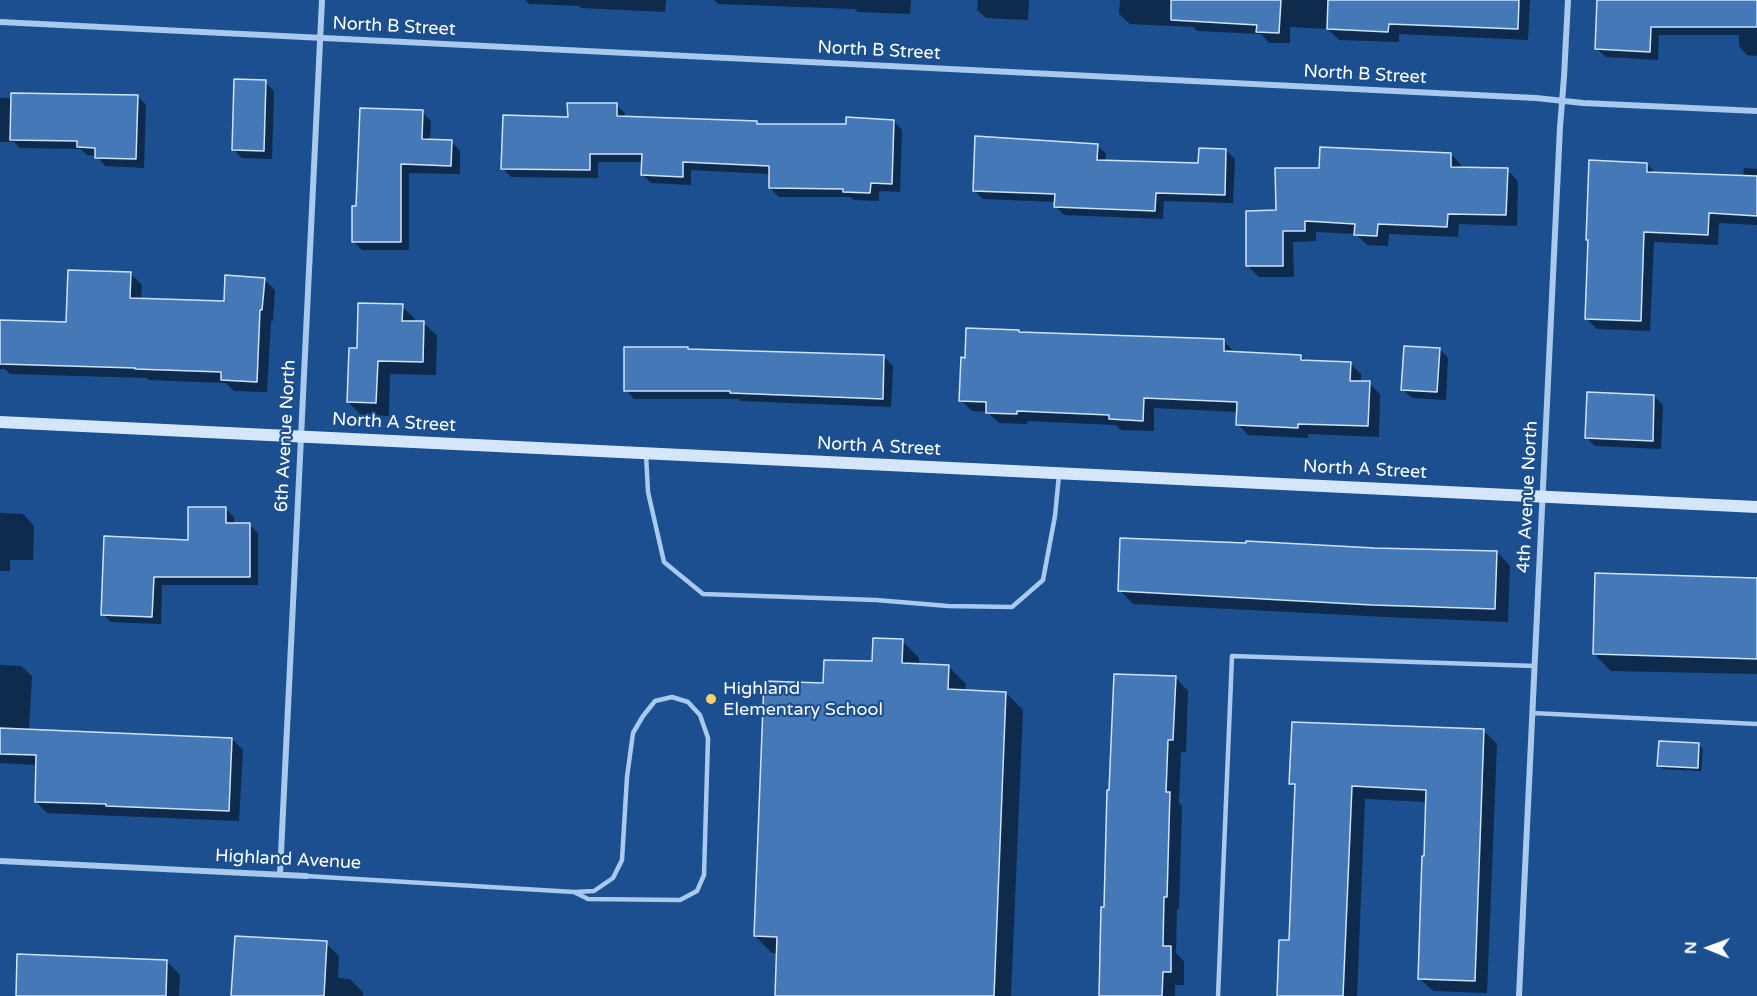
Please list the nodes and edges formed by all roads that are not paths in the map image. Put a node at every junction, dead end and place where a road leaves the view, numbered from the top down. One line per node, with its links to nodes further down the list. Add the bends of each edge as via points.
1 (322, 0): 4 (street, 6th Avenue North)
2 (1568, 0): 5 (street, 4th Avenue North)
3 (0, 22): 4 (street, North B Street)
4 (321, 38): 5 (street, North B Street); 8 (street, 6th Avenue North)
5 (1562, 100): 6 (street, North B Street); 11 (street, 4th Avenue North)
6 (1757, 111)
7 (0, 422): 8 (street, North A Street)
8 (301, 437): 9 (street, North A Street); 17 (street, 6th Avenue North)
9 (646, 454): 10 (street, North A Street); 10 (lane, via 648,492 664,562 703,594 948,606 1012,607 1043,580)
10 (1060, 473): 11 (street, North A Street)
11 (1543, 496): 12 (street, North A Street); 13 (street, 4th Avenue North)
12 (1757, 507)
13 (1535, 666): 14 (street, 4th Avenue North); 20 (lane, via 1232,656)
14 (1532, 713): 15 (lane); 21 (street, 4th Avenue North)
15 (1757, 724)
16 (0, 861): 17 (street, Highland Avenue)
17 (280, 874): 18 (street, Highland Avenue)
18 (306, 876): 19 (lane, Highland Avenue)
19 (574, 892): 19 (lane, via 588,899 680,900 698,891 704,874 708,738 700,715 688,702 672,697 655,701 633,732 621,860 613,878 594,891)
20 (1218, 996)
21 (1519, 996)

